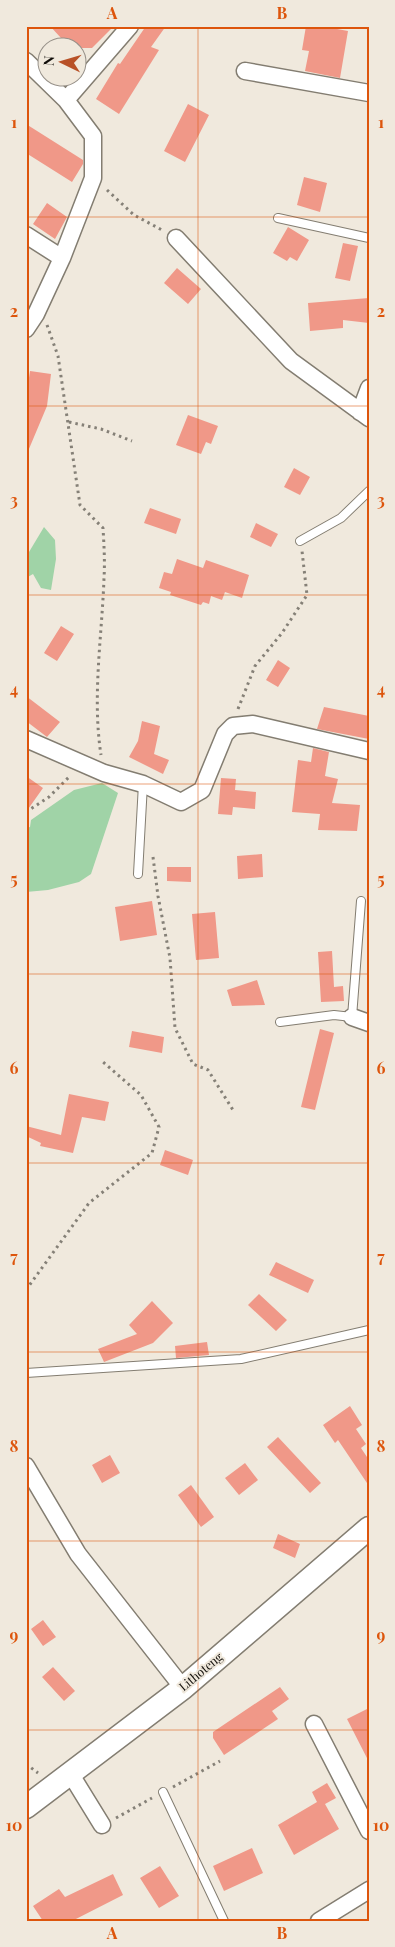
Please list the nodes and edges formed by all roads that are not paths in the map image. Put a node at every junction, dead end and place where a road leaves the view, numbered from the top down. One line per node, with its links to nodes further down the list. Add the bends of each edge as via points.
1 (130, 26): 5 (street)
2 (26, 61): 5 (street)
3 (245, 71): 4 (street)
4 (369, 93)
5 (66, 100): 10 (street, via 93,136 94,178)
6 (278, 218): 9 (lane)
7 (26, 235): 10 (street)
8 (176, 238): 13 (street, via 290,361)
9 (369, 238)
10 (62, 258): 11 (street)
11 (26, 329)
12 (369, 388): 13 (street)
13 (364, 415)
14 (369, 491): 15 (lane, via 342,518)
15 (300, 541)
16 (26, 738): 18 (street, via 104,773)
17 (369, 752): 18 (street, via 253,724 233,726 225,734 202,790 182,802)
18 (142, 784): 19 (lane)
19 (138, 874)
20 (361, 901): 21 (lane)
21 (352, 1017): 22 (lane, via 334,1014); 23 (street)
22 (280, 1022)
23 (369, 1023)
24 (369, 1330): 25 (lane, via 241,1359)
25 (26, 1374)
26 (26, 1466): 28 (street, via 78,1554)
27 (369, 1528): 28 (main road, Lithoteng)
28 (183, 1688): 30 (main road, Lithoteng)
29 (314, 1724): 34 (street)
30 (70, 1773): 32 (main road, Lithoteng); 33 (street)
31 (164, 1792): 36 (lane)
32 (26, 1806)
33 (102, 1825)
34 (369, 1831)
35 (369, 1890): 37 (street)
36 (224, 1921)
37 (319, 1921)

